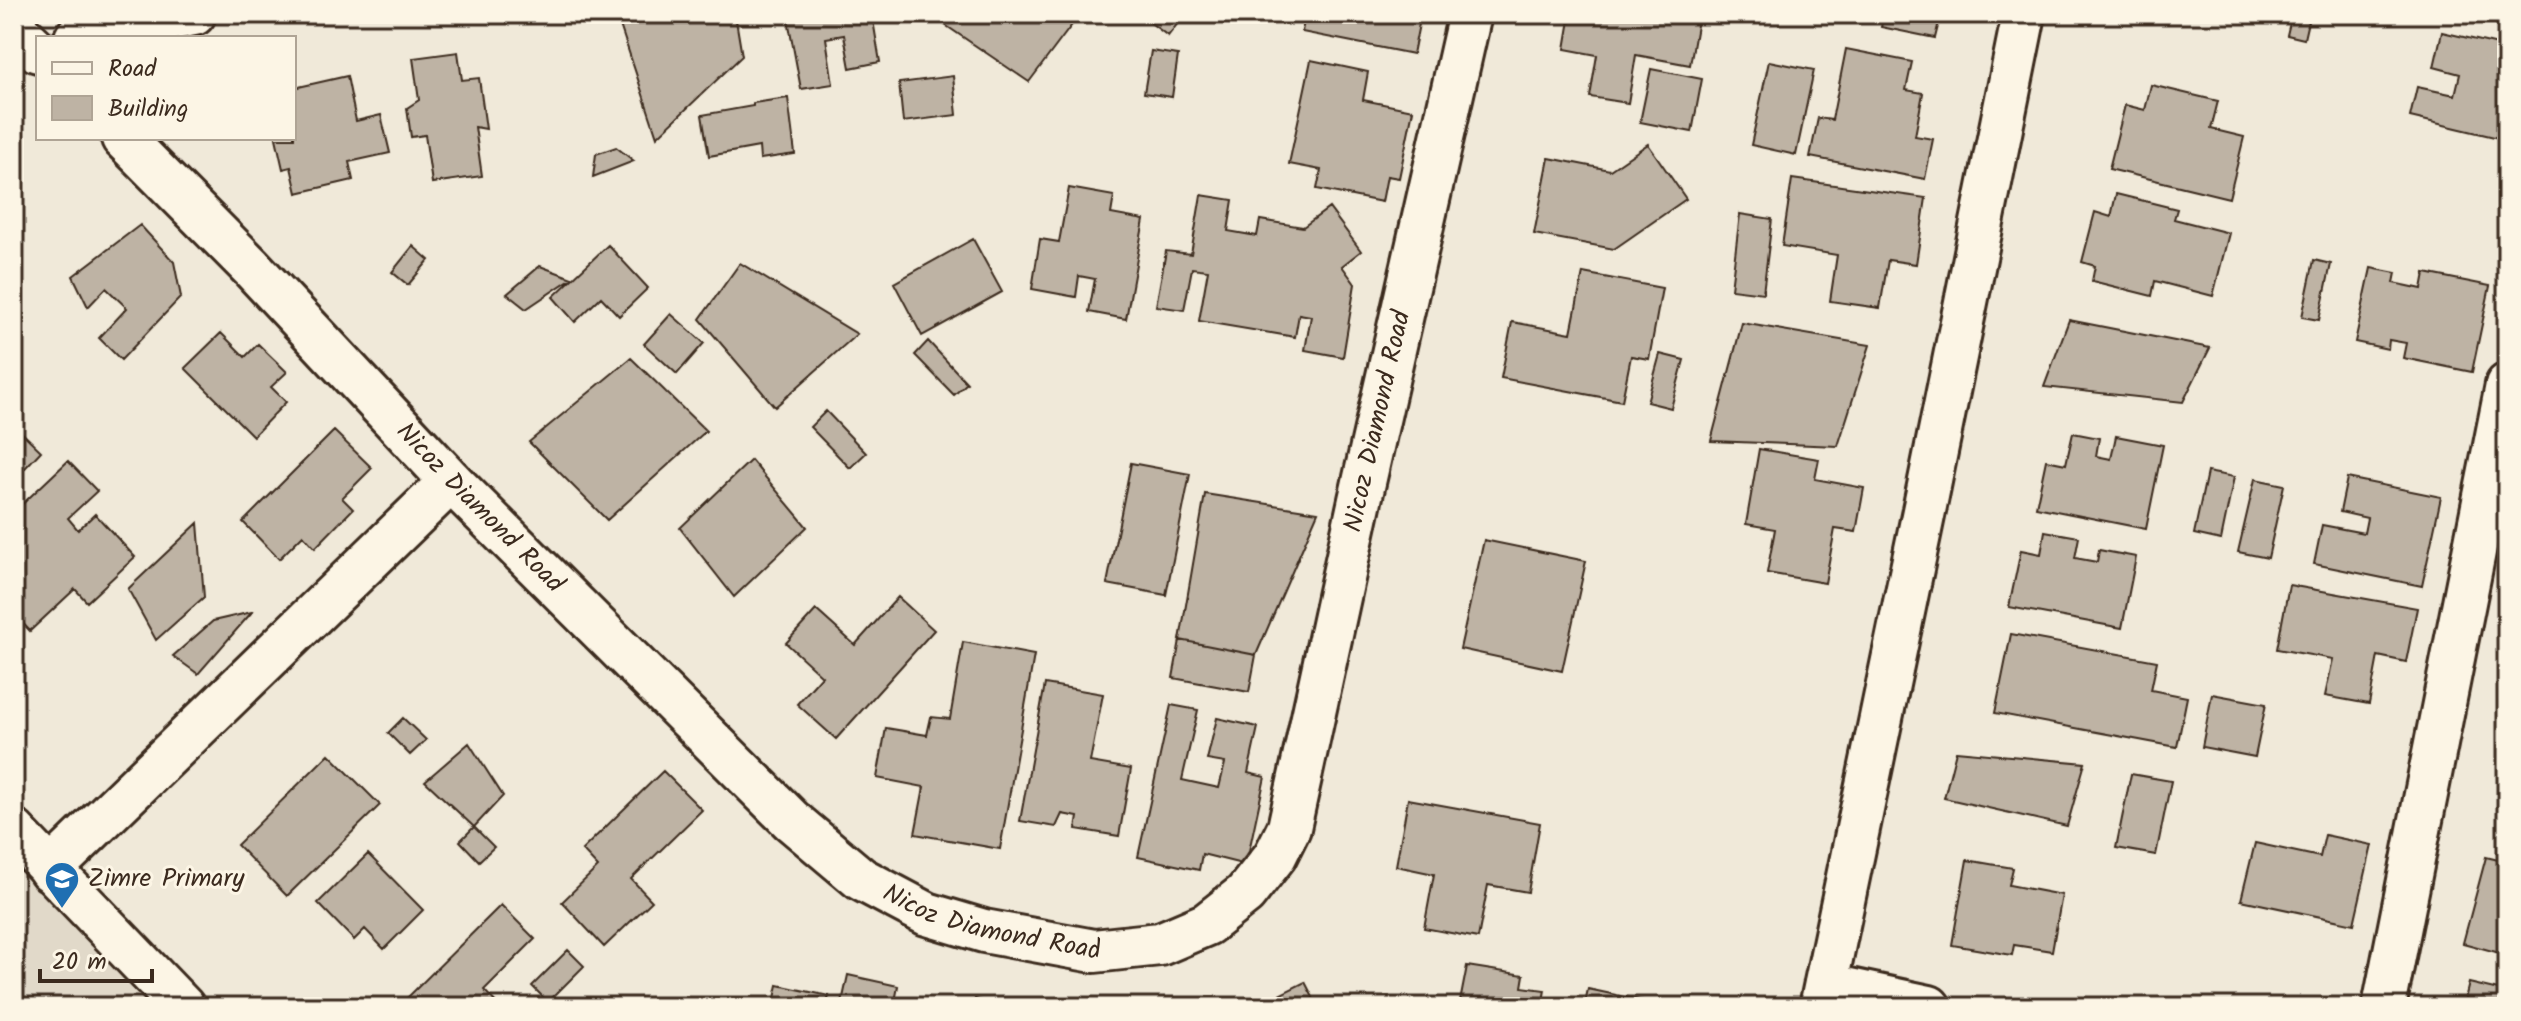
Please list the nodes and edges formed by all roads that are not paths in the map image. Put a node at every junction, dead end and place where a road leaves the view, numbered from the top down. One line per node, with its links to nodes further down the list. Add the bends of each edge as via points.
1 (194, 14): 4 (street)
2 (1470, 14): 7 (street, Nicoz Diamond Road, via 1289,828 1245,894 1207,924 1160,944 1094,951 984,931 927,914 861,879 791,820)
3 (2024, 14): 10 (street)
4 (86, 36)
5 (125, 140): 7 (street, Nicoz Diamond Road)
6 (2507, 385): 13 (street)
7 (451, 481): 9 (street)
8 (14, 831): 9 (street)
9 (50, 870): 11 (street)
10 (1824, 996): 12 (street)
11 (183, 1007)
12 (1929, 1007)
13 (2384, 1007)

